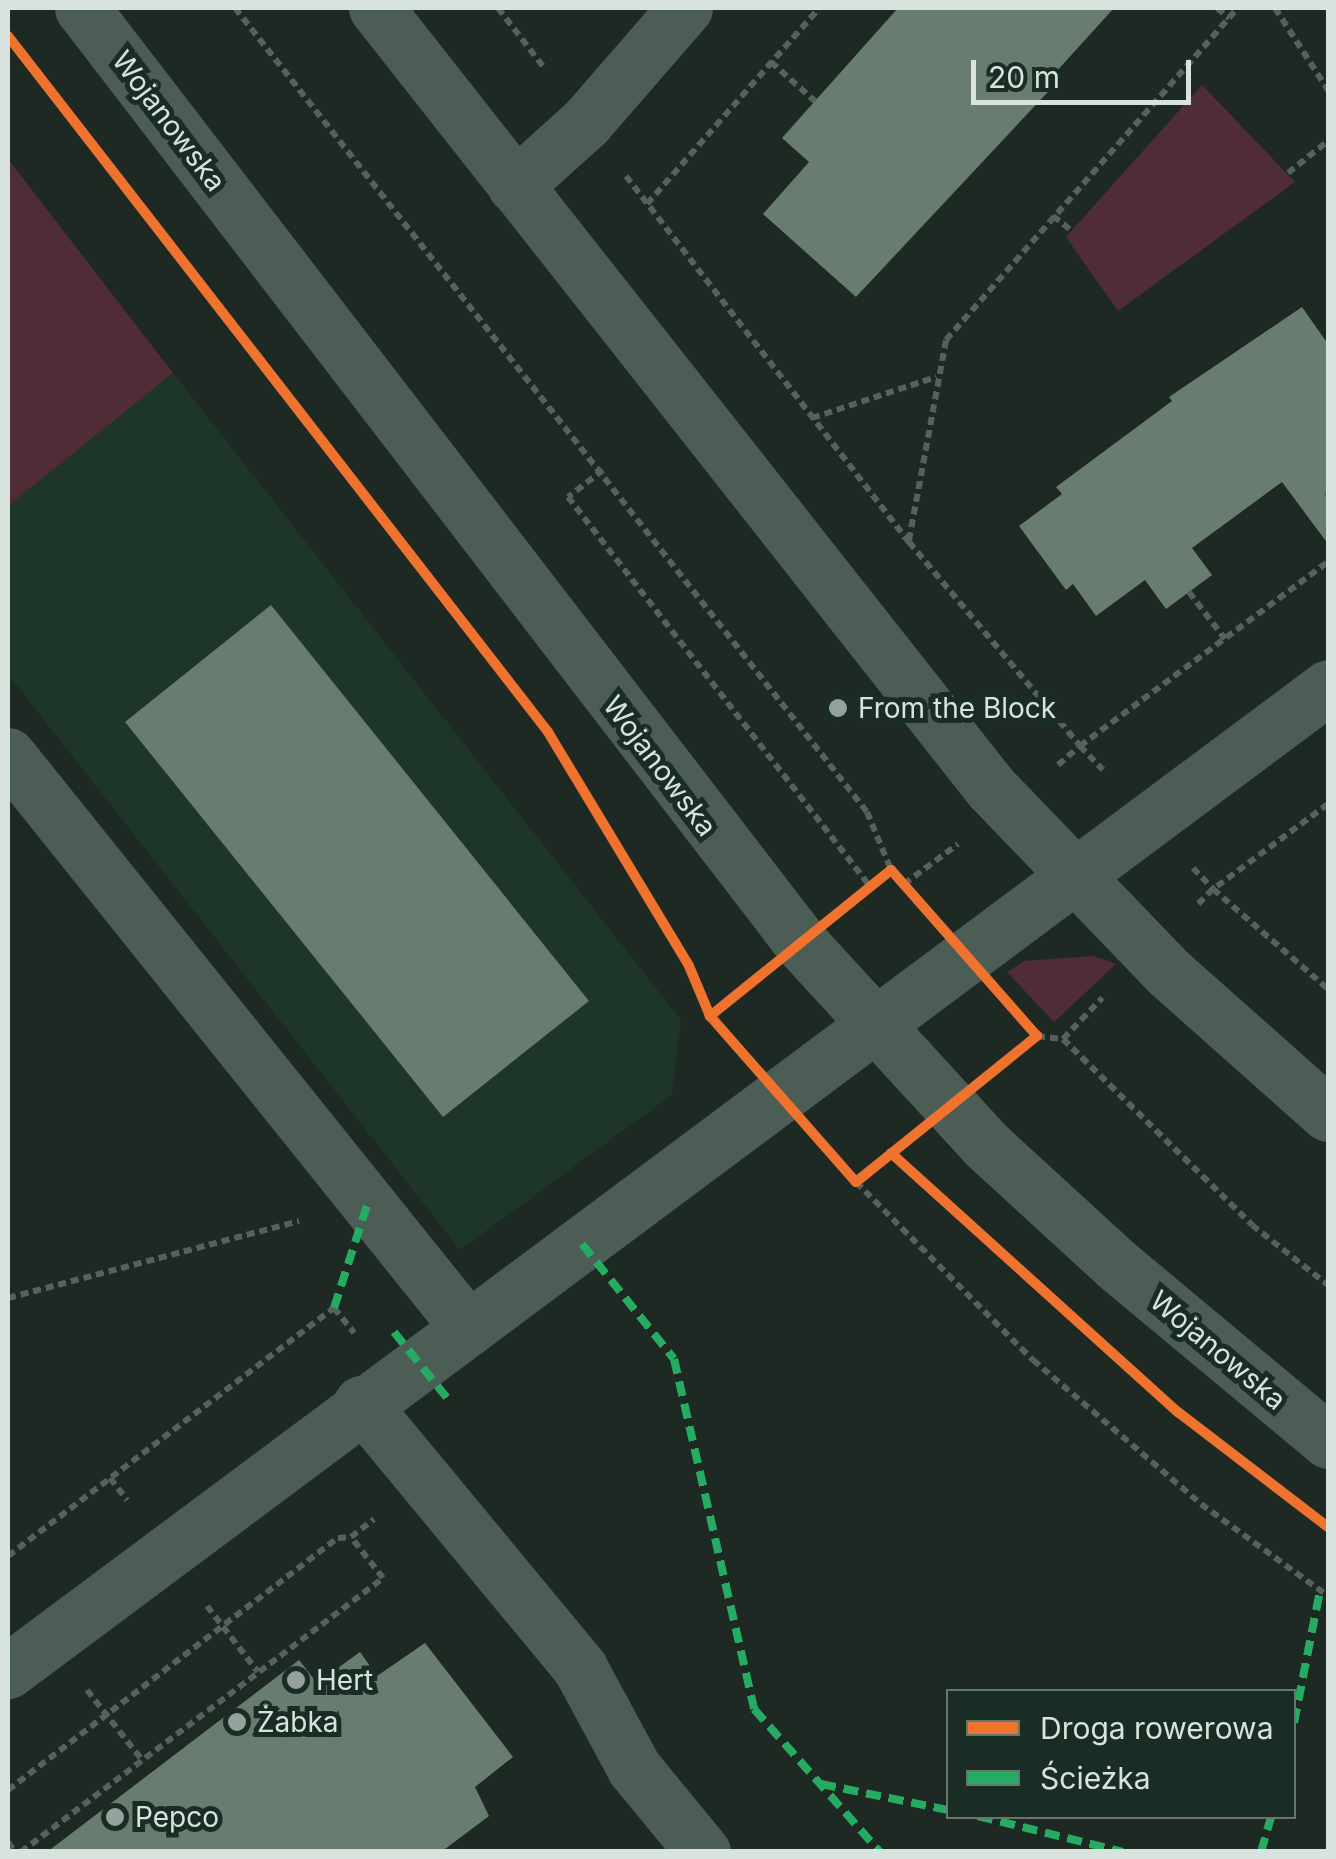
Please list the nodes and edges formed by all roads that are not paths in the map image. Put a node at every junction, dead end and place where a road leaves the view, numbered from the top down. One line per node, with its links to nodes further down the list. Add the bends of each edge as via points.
1 (82, 8): 8 (street, Wojanowska, via 714,837)
2 (376, 8): 4 (street)
3 (685, 8): 4 (street, via 586,122)
4 (515, 186): 7 (street, via 992,788)
5 (1328, 687): 7 (street)
6 (8, 754): 10 (street)
7 (1074, 877): 8 (street); 9 (street)
8 (876, 1028): 10 (street); 12 (street, Wojanowska, via 985,1144 1117,1265)
9 (1328, 1114)
10 (468, 1328): 11 (street)
11 (361, 1403): 13 (street); 14 (street, via 580,1668 634,1768)
12 (1328, 1441)
13 (8, 1672)
14 (704, 1852)

